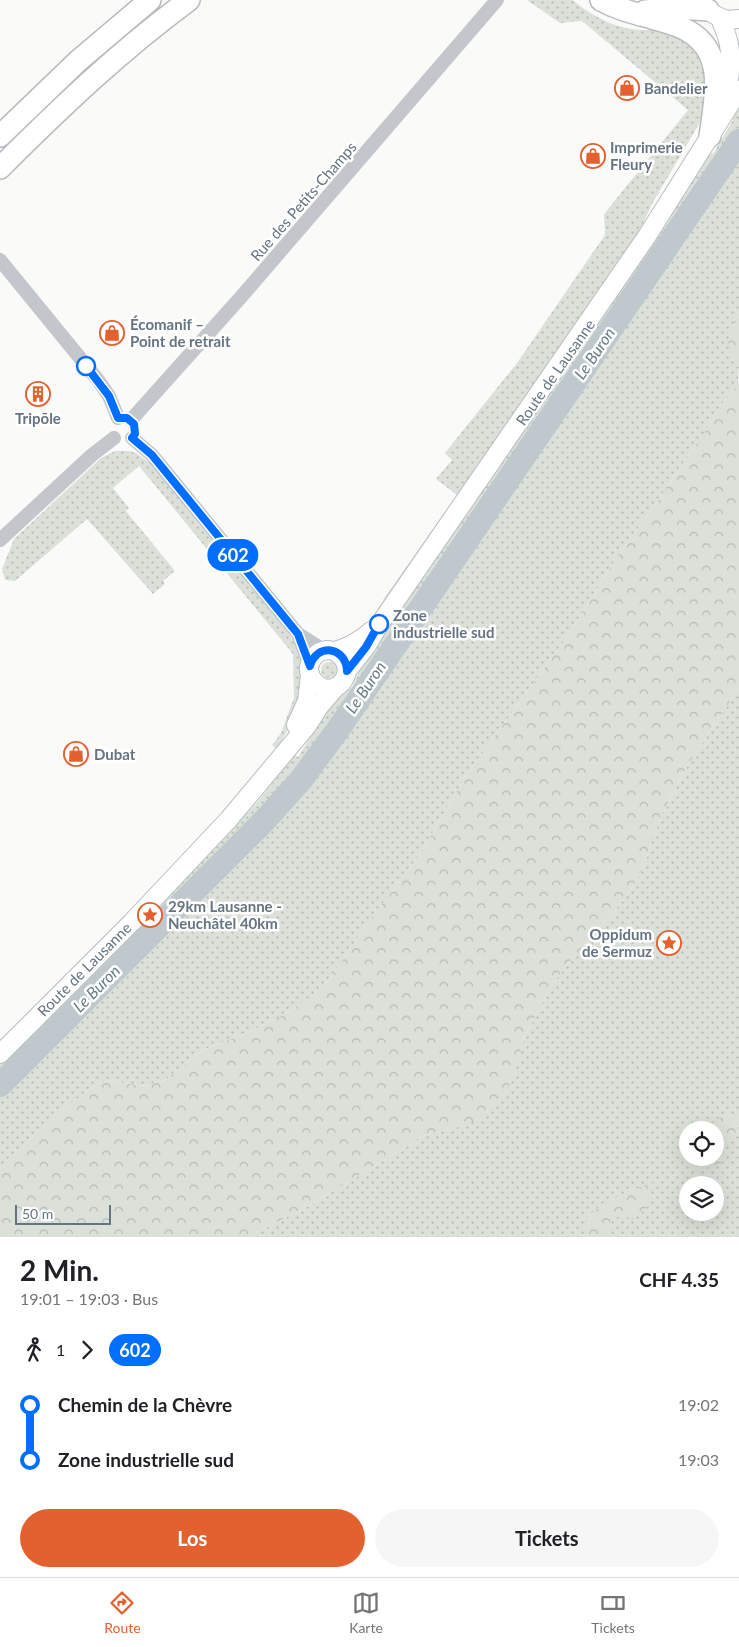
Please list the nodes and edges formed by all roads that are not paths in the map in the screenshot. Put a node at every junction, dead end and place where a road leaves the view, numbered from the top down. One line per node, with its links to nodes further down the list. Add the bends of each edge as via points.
1 (150, 0): 9 (highway, via 78,61)
2 (189, 0): 11 (highway, via 111,62)
3 (497, 0): 13 (street, Rue des Petits-Champs, via 241,297)
4 (609, 4): 5 (highway, via 641,11); 10 (highway, via 680,27 693,34 708,49 715,66 716,82)
5 (710, 10): 6 (main road, via 726,20); 8 (main road, Route de Lausanne, via 729,46 729,77)
6 (739, 19)
7 (739, 90): 8 (main road, Route de Lausanne)
8 (723, 114): 10 (main road, Route de Lausanne)
9 (0, 136)
10 (710, 136): 17 (main road, Route de Lausanne, via 623,272)
11 (0, 168)
12 (0, 260): 13 (street, via 98,380)
13 (125, 419): 14 (street, via 112,425); 15 (street, via 135,429)
14 (114, 438): 15 (street, via 123,442); 16 (street)
15 (132, 438): 18 (street, via 152,455)
16 (0, 540)
17 (379, 624): 19 (main road, Route de Lausanne, via 361,640); 21 (main road, Route de Lausanne)
18 (298, 634): 19 (street); 20 (street)
19 (330, 651): 20 (main road, via 313,657); 21 (main road, via 340,654 346,662)
20 (310, 671): 22 (main road, via 320,687); 23 (main road, Route de Lausanne, via 307,701)
21 (347, 671): 22 (main road, via 345,679)
22 (336, 687): 23 (main road, Route de Lausanne)
23 (287, 749): 24 (main road, Route de Lausanne, via 196,855)
24 (0, 1054)

